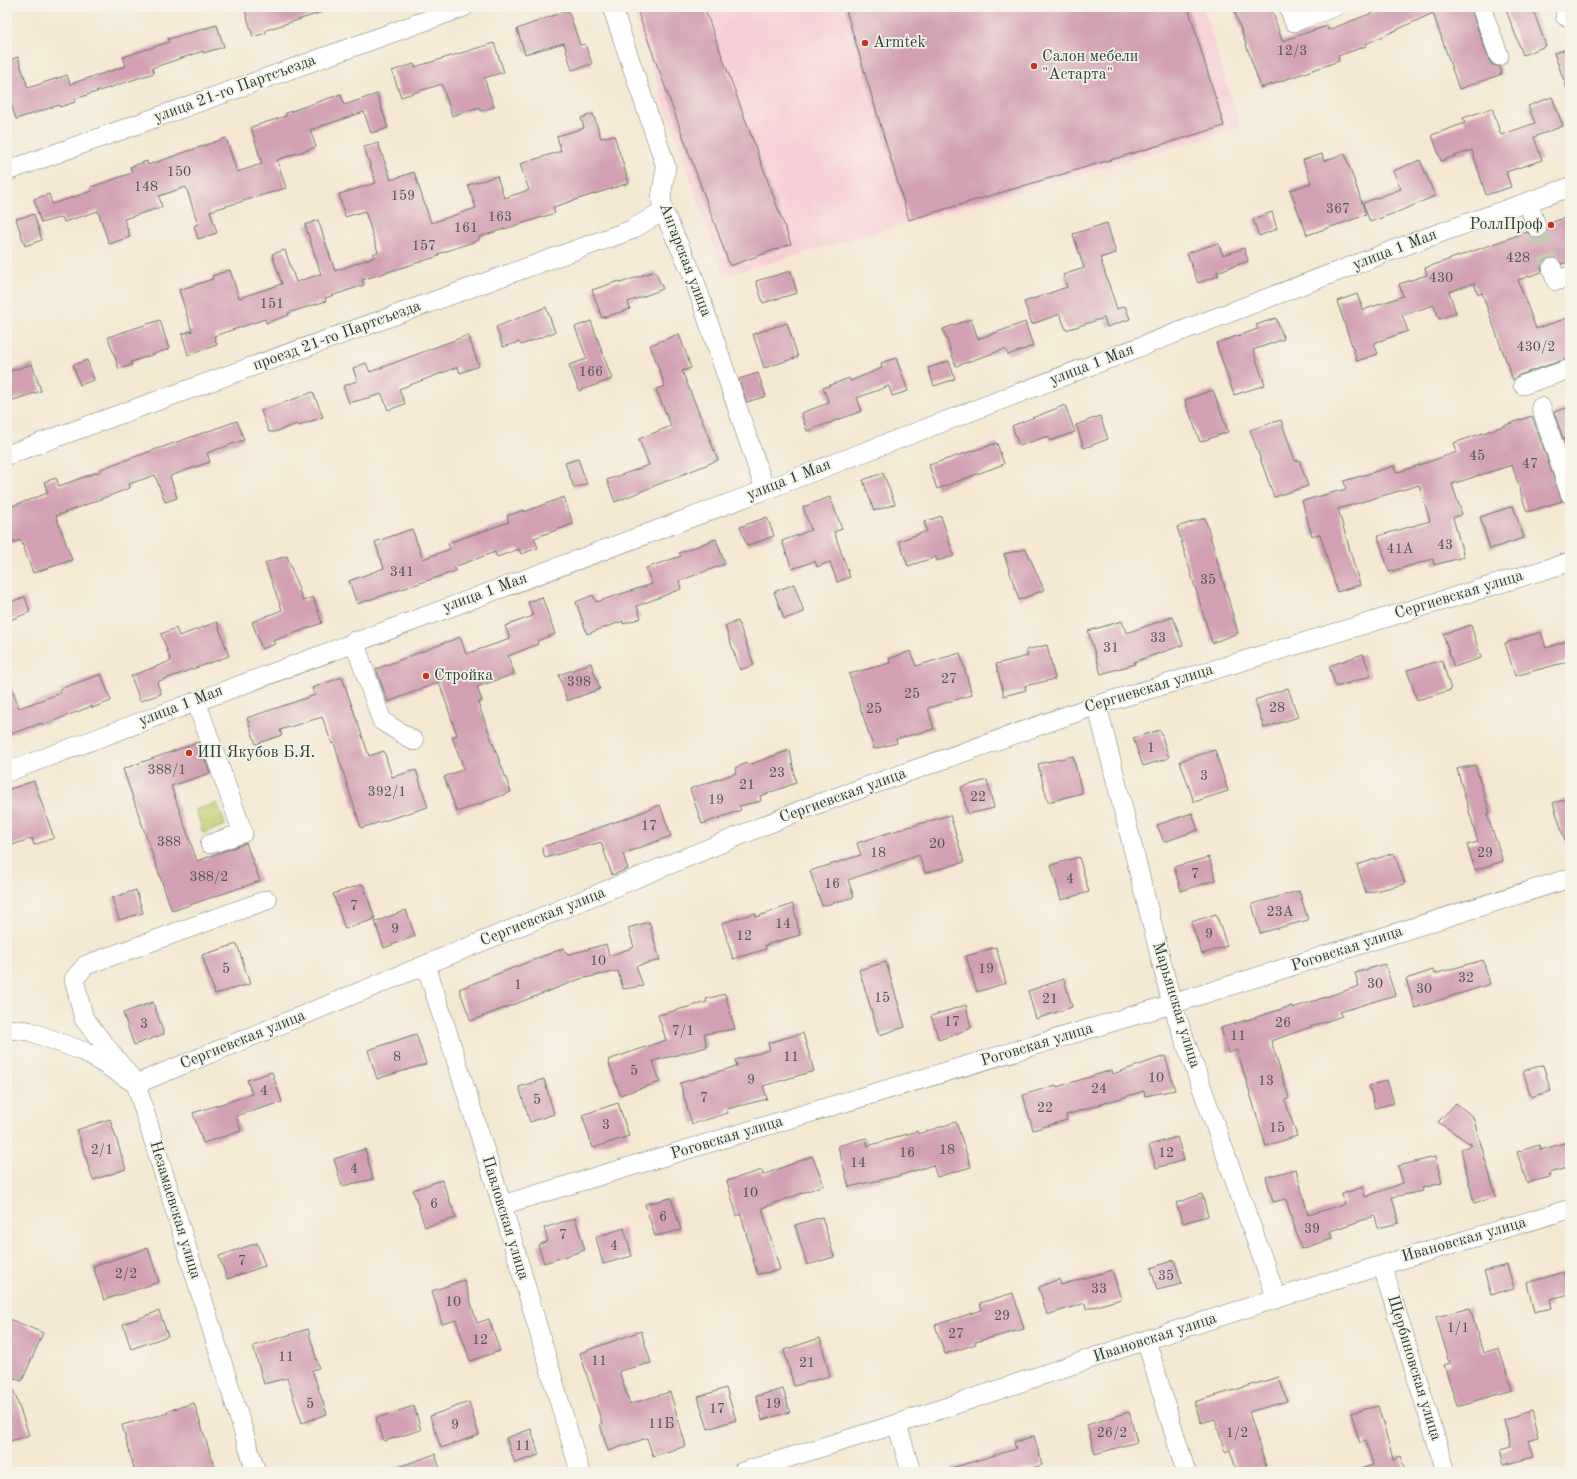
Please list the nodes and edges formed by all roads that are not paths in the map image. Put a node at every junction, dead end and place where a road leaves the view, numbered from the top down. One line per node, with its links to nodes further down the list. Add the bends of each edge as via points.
1 (464, 7): 7 (street, улица 21-го Партсъезда)
2 (612, 7): 10 (street, Ангарская улица, via 666,167 661,198)
3 (1289, 7): 4 (street, via 1294,22)
4 (1334, 7)
5 (1481, 7): 6 (street)
6 (1499, 56)
7 (7, 171)
8 (1570, 187): 9 (street, улица 1 Мая)
9 (1528, 202): 11 (street); 18 (street, улица 1 Мая)
10 (663, 211): 17 (street, проезд 21-го Партсъезда, via 624,232); 18 (street, Ангарская улица, via 692,273)
11 (1537, 228)
12 (1552, 268): 13 (street, via 1556,281)
13 (1570, 276)
14 (1570, 369): 15 (street)
15 (1523, 385)
16 (1541, 407): 19 (street)
17 (7, 455)
18 (765, 490): 21 (street, улица 1 Мая)
19 (1570, 494)
20 (1570, 562): 23 (street, Сергиевская улица)
21 (354, 641): 22 (street, улица 1 Мая); 24 (street, via 382,722)
22 (196, 701): 25 (street, улица 1 Мая); 26 (street, via 243,834)
23 (1097, 704): 29 (street, Сергиевская улица, via 809,807); 30 (street, Марьянская улица)
24 (414, 741)
25 (7, 772)
26 (210, 844)
27 (1570, 878): 30 (street, Роговская улица)
28 (267, 900): 32 (street, via 86,965 74,979 84,1020)
29 (426, 965): 32 (street, Сергиевская улица); 33 (street, Павловская улица)
30 (1172, 1004): 33 (street, Роговская улица); 36 (street, Марьянская улица)
31 (7, 1029): 32 (street, via 29,1031 85,1052)
32 (136, 1084): 39 (street, Незамаевская улица)
33 (502, 1205): 40 (street, Павловская улица)
34 (1570, 1209): 35 (street, Ивановская улица)
35 (1382, 1265): 36 (street, Ивановская улица); 44 (street, Щербиновская улица)
36 (1277, 1299): 37 (street, Ивановская улица)
37 (1146, 1340): 38 (street, Ивановская улица); 43 (street)
38 (897, 1424): 41 (street, Ивановская улица); 42 (street)
39 (256, 1472)
40 (580, 1472)
41 (742, 1472)
42 (911, 1472)
43 (1186, 1472)
44 (1446, 1472)

